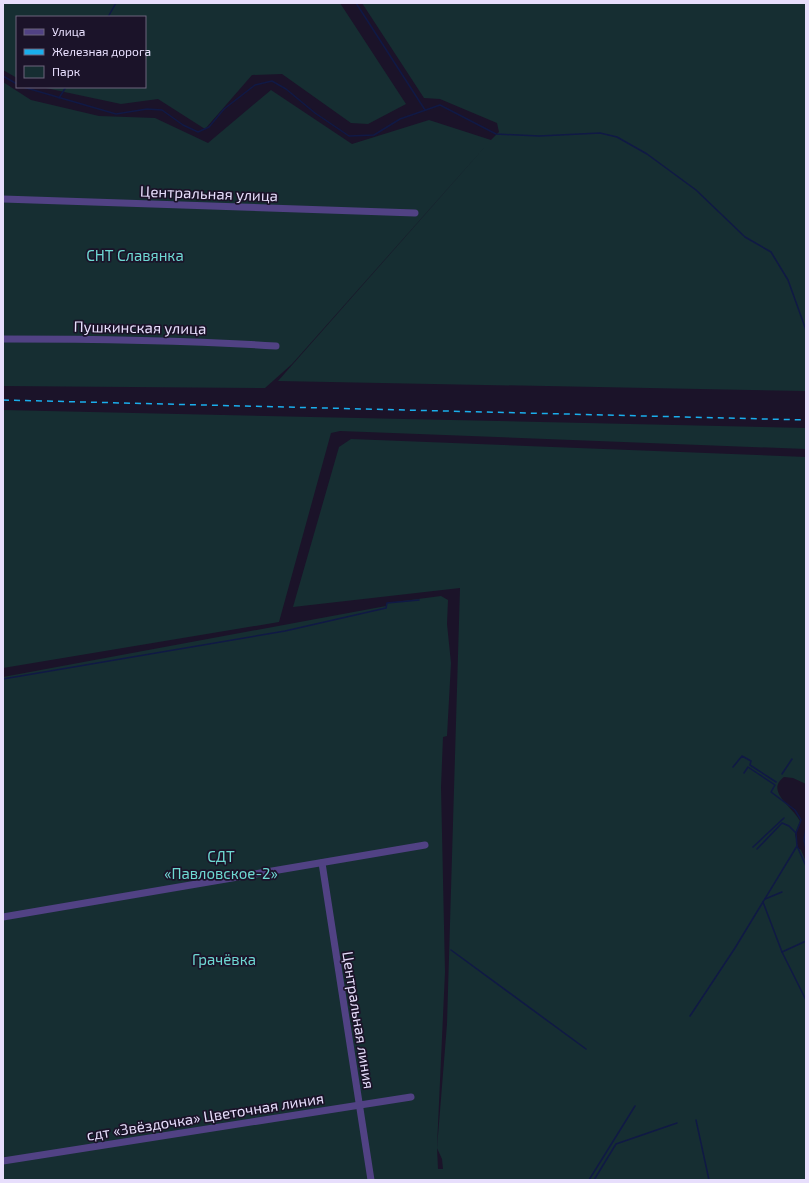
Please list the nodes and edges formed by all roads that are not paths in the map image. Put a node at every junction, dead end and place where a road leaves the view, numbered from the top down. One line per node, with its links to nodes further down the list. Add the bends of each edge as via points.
1 (3, 199): 2 (street, Центральная улица)
2 (415, 213)
3 (3, 339): 4 (street, Пушкинская улица, via 83,338)
4 (276, 346)
5 (425, 845): 6 (street)
6 (322, 863): 7 (street); 9 (street, Центральная линия)
7 (3, 917)
8 (411, 1097): 9 (street, сдт «Звёздочка» Цветочная линия)
9 (359, 1105): 10 (street, сдт «Звёздочка» Цветочная линия); 11 (street, Центральная линия)
10 (3, 1161)
11 (371, 1180)

